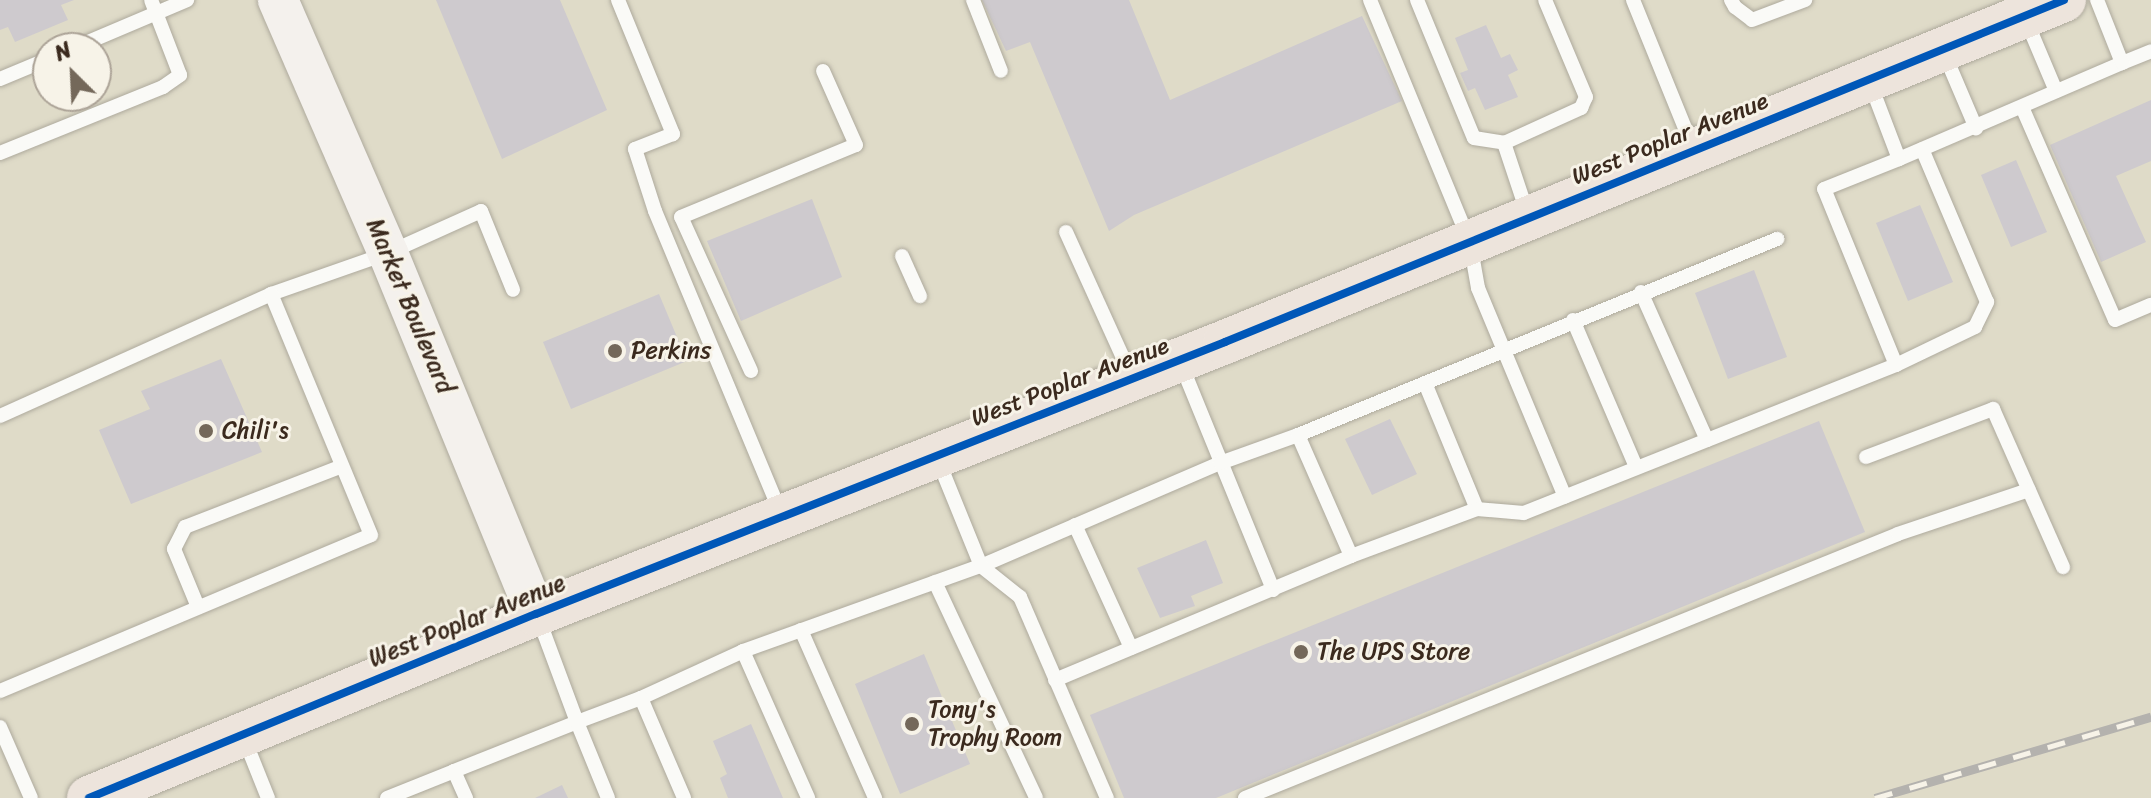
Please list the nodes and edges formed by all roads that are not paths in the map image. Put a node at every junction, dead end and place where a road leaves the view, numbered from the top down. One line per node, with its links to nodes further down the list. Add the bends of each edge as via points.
1 (187, 0): 13 (lane)
2 (278, 0): 35 (street, Market Boulevard)
3 (618, 0): 60 (lane, via 673,134 635,149 655,211)
4 (973, 0): 20 (lane)
5 (1370, 0): 34 (lane)
6 (1417, 0): 26 (lane, via 1474,138)
7 (1545, 0): 26 (lane, via 1586,97 1581,108)
8 (1633, 0): 28 (lane)
9 (1731, 0): 10 (lane, via 1752,20)
10 (1805, 0)
11 (2097, 0): 17 (lane)
12 (2044, 6): 15 (main road, West Poplar Avenue); 23 (lane)
13 (154, 7): 14 (lane); 29 (lane, via 180,75 163,87)
14 (105, 32)
15 (1943, 49): 22 (main road, West Poplar Avenue); 25 (lane)
16 (2151, 51): 17 (lane)
17 (2122, 63): 23 (lane)
18 (32, 66): 21 (lane)
19 (823, 71): 46 (lane, via 856,145 681,217)
20 (1001, 71)
21 (0, 79)
22 (1868, 80): 28 (main road, West Poplar Avenue); 30 (lane)
23 (2056, 91): 24 (lane)
24 (2022, 107): 25 (lane); 41 (lane, via 2115,320)
25 (1976, 128): 27 (lane)
26 (1504, 143): 31 (lane)
27 (1922, 149): 30 (lane); 45 (lane, via 1987,302 1975,327)
28 (1694, 151): 31 (main road, West Poplar Avenue)
29 (0, 153)
30 (1899, 159): 45 (lane, via 1824,189)
31 (1529, 218): 34 (main road, West Poplar Avenue)
32 (1066, 232): 47 (lane)
33 (1777, 239): 38 (lane)
34 (1470, 243): 43 (lane, via 1478,288); 44 (main road, West Poplar Avenue)
35 (388, 253): 37 (lane, via 481,211); 39 (lane); 68 (street, Market Boulevard)
36 (902, 256): 40 (lane)
37 (513, 290)
38 (1641, 292): 42 (lane); 51 (lane)
39 (271, 294): 49 (lane); 55 (lane)
40 (920, 296)
41 (2151, 305)
42 (1573, 320): 43 (lane); 56 (lane)
43 (1505, 349): 48 (lane); 58 (lane)
44 (1180, 360): 47 (main road, West Poplar Avenue); 54 (lane)
45 (1896, 365): 51 (lane)
46 (751, 371)
47 (1132, 379): 52 (main road, West Poplar Avenue)
48 (1425, 383): 50 (lane); 59 (lane)
49 (0, 416)
50 (1298, 435): 54 (lane); 62 (lane)
51 (1707, 440): 56 (lane)
52 (936, 456): 60 (main road, West Poplar Avenue); 63 (lane)
53 (1866, 457): 57 (lane, via 1993,409)
54 (1220, 463): 61 (lane); 66 (lane)
55 (342, 466): 67 (lane, via 185,527 174,549); 67 (lane, via 371,535)
56 (1636, 467): 58 (lane)
57 (2029, 490): 64 (lane); 79 (lane, via 1898,534)
58 (1565, 497): 59 (lane, via 1524,513)
59 (1477, 509): 62 (lane)
60 (782, 517): 68 (main road, West Poplar Avenue)
61 (1075, 525): 63 (lane); 70 (lane)
62 (1351, 556): 66 (lane)
63 (981, 566): 65 (lane); 72 (lane, via 1020,597)
64 (2063, 567)
65 (935, 582): 69 (lane); 89 (lane)
66 (1273, 590): 70 (lane)
67 (198, 607): 73 (lane)
68 (536, 614): 75 (lane); 77 (main road, West Poplar Avenue)
69 (801, 630): 71 (lane); 88 (lane)
70 (1131, 648): 72 (lane)
71 (743, 651): 74 (lane); 87 (lane)
72 (1055, 680): 90 (lane)
73 (0, 691)
74 (641, 698): 75 (lane); 86 (lane)
75 (577, 722): 78 (lane); 85 (lane)
76 (0, 727): 80 (lane)
77 (243, 734): 81 (main road, West Poplar Avenue); 82 (lane)
78 (454, 771): 83 (lane); 84 (lane)
79 (1272, 793): 91 (lane)
80 (31, 798)
81 (89, 798)
82 (268, 798)
83 (387, 798)
84 (466, 798)
85 (608, 798)
86 (684, 798)
87 (808, 798)
88 (875, 798)
89 (1036, 798)
90 (1107, 798)
91 (1245, 798)

